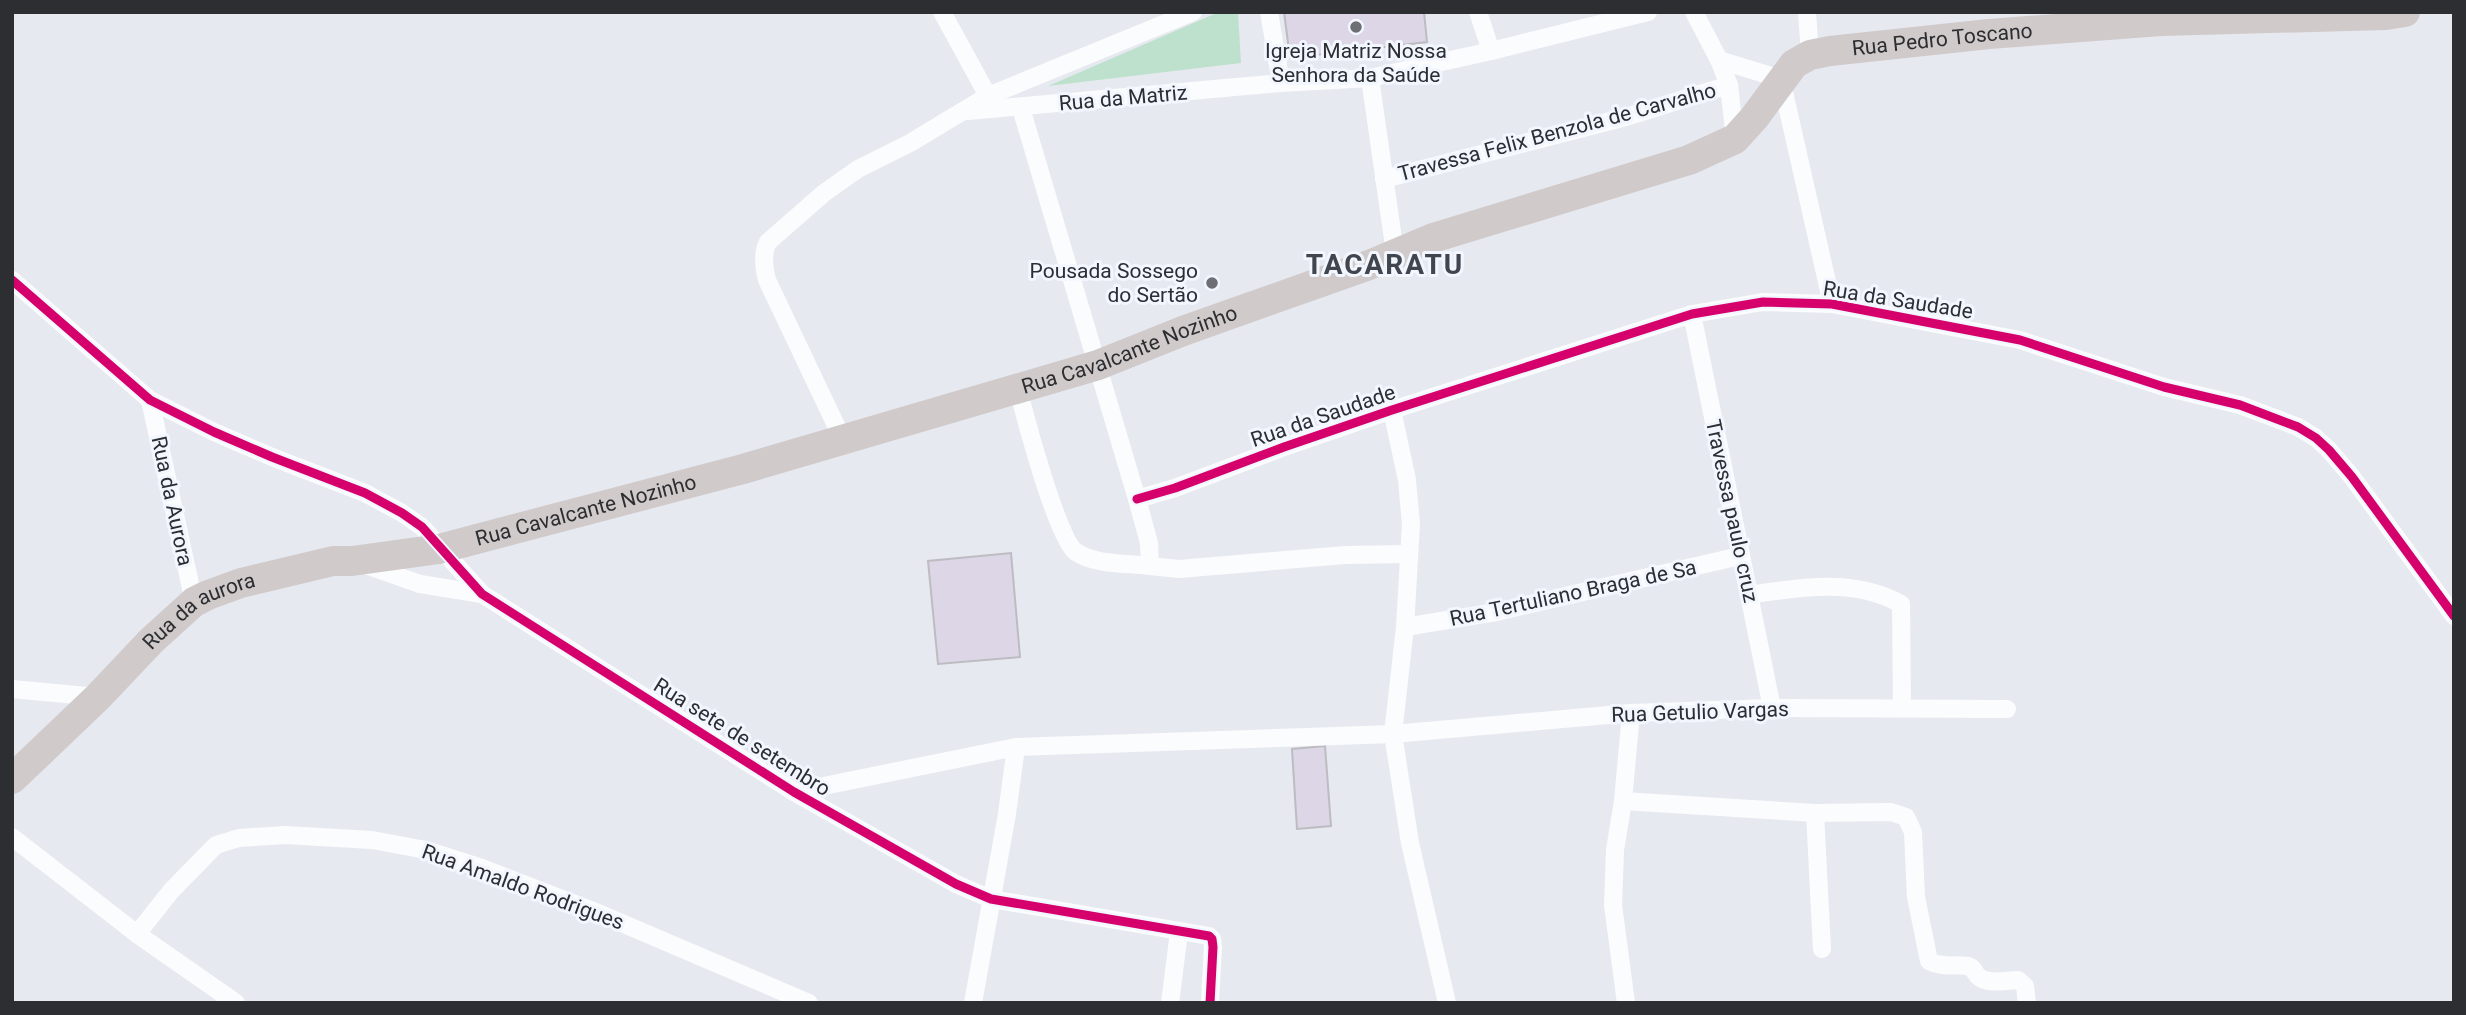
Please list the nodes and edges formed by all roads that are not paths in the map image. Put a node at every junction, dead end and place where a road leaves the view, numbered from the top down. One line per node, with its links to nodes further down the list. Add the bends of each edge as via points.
1 (942, 12): 16 (street)
2 (1193, 12): 16 (street)
3 (1269, 12): 14 (street)
4 (1478, 12): 9 (street)
5 (1648, 12): 9 (street, Rua da Matriz)
6 (1694, 12): 11 (street)
7 (1807, 12): 10 (street)
8 (2405, 12): 10 (main road, Rua Pedro Toscano, via 2161,21 1989,34)
9 (1491, 51): 12 (street, Rua da Matriz)
10 (1810, 55): 13 (main road, Rua Pedro Toscano)
11 (1719, 60): 13 (street); 15 (street)
12 (1370, 78): 14 (street, Rua da Matriz); 20 (street)
13 (1781, 79): 19 (main road, Rua Cavalcante Nozinho); 23 (street)
14 (1281, 83): 17 (street, Rua da Matriz)
15 (1729, 85): 19 (street); 20 (street, Travessa Felix Benzola de Carvalho, via 1626,117)
16 (988, 96): 18 (street)
17 (1021, 108): 18 (street, Rua da Matriz); 25 (street)
18 (966, 111): 29 (street, via 859,169 795,217 765,248 767,279)
19 (1735, 139): 21 (main road, Rua Cavalcante Nozinho, via 1689,160)
20 (1384, 179): 21 (street)
21 (1395, 253): 25 (main road, Rua Cavalcante Nozinho)
22 (12, 279): 27 (street)
23 (1832, 304): 24 (street, Rua da Saudade, via 1763,302); 39 (street, Rua da Saudade, via 2020,340 2164,387 2240,405 2298,428 2316,438 2352,477)
24 (1692, 314): 28 (street, Rua da Saudade); 33 (street, Travessa paulo cruz)
25 (1098, 365): 26 (main road, Rua Cavalcante Nozinho); 30 (street)
26 (1017, 389): 29 (main road, Rua Cavalcante Nozinho); 35 (street, via 1069,547 1086,558)
27 (150, 400): 31 (street, via 214,432 365,493 422,527); 38 (street, Rua da Aurora)
28 (1392, 410): 30 (street, Rua da Saudade); 32 (street, via 1407,480)
29 (844, 440): 31 (main road, Rua Cavalcante Nozinho)
30 (1137, 499): 35 (street)
31 (439, 549): 34 (main road, Rua da aurora); 36 (street)
32 (1409, 554): 35 (street, via 1179,569); 40 (street)
33 (1740, 556): 37 (street, Travessa paulo cruz); 40 (street, Rua Tertuliano Braga de Sa, via 1509,609)
34 (352, 561): 36 (street, via 420,584); 38 (main road, Rua da aurora, via 333,561 241,583)
35 (1150, 566)
36 (482, 594): 50 (street, Rua sete de setembro)
37 (1749, 595): 43 (street, Travessa paulo cruz); 44 (street, via 1809,585 1884,595 1901,604)
38 (194, 602): 42 (main road, Rua da aurora)
39 (2454, 616)
40 (1405, 627): 47 (street)
41 (12, 689): 42 (street)
42 (98, 697): 49 (main road, Rua da aurora)
43 (1772, 708): 44 (street, Rua Getulio Vargas); 46 (street, Rua Getulio Vargas)
44 (1902, 708): 45 (street, Rua Getulio Vargas)
45 (2007, 709)
46 (1631, 713): 47 (street, Rua Getulio Vargas); 51 (street)
47 (1394, 734): 48 (street, Rua sete de setembro); 63 (street, via 1410,843)
48 (1016, 747): 50 (street, Rua sete de setembro); 54 (street)
49 (12, 779)
50 (794, 792): 54 (street, Rua sete de setembro, via 956,884)
51 (1623, 801): 52 (street); 64 (street, via 1613,905)
52 (1815, 813): 57 (street); 65 (street, via 1896,812 1908,820 1929,961 1971,968 1984,980 2018,980 2025,986)
53 (12, 837): 56 (street)
54 (991, 899): 55 (street, Rua sete de setembro); 58 (street)
55 (1187, 932): 61 (street); 62 (street, via 1212,939)
56 (137, 934): 59 (street); 60 (street, Rua Amaldo Rodrigues, via 216,845 239,838 285,835 372,840 426,850 479,867)
57 (1822, 949)
58 (971, 999)
59 (236, 1003)
60 (808, 1003)
61 (1170, 1003)
62 (1210, 1003)
63 (1447, 1003)
64 (1626, 1003)
65 (2027, 1003)

